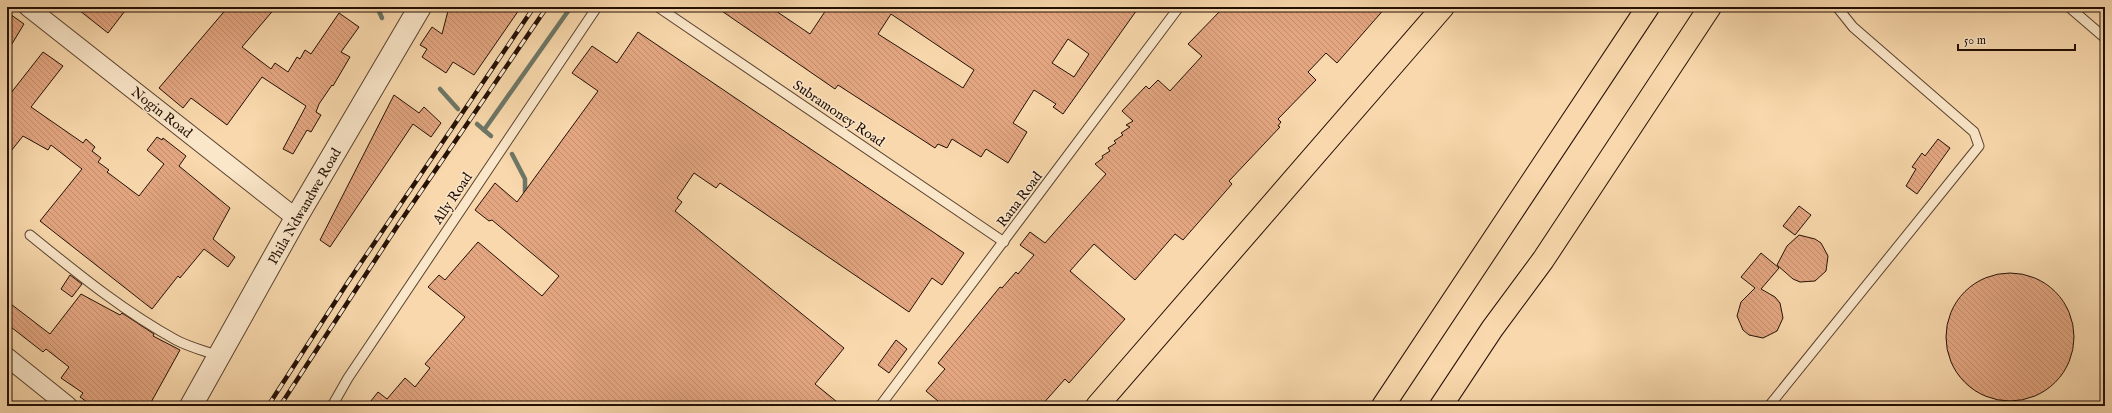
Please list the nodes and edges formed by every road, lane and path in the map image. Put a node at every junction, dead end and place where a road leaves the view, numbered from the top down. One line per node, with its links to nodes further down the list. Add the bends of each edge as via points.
1 (28, 7): 12 (street, Nogin Road)
2 (420, 7): 12 (street, Phila Ndwandwe Road)
3 (597, 7): 19 (lane, Ally Road, via 348,378)
4 (658, 7): 14 (lane, Subramoney Road)
5 (1179, 7): 14 (lane, Rana Road)
6 (1443, 7): 21 (main road)
7 (1648, 7): 22 (main road)
8 (1710, 7): 23 (main road, via 1543,260 1492,329)
9 (1837, 7): 24 (lane, via 1853,27 1974,132 1978,146)
10 (2069, 7): 11 (lane)
11 (2105, 38)
12 (296, 218): 15 (street, Phila Ndwandwe Road)
13 (30, 235): 15 (lane, via 89,282 151,324 177,340)
14 (1004, 242): 20 (lane, Rana Road)
15 (219, 356): 18 (street, Phila Ndwandwe Road)
16 (7, 357): 17 (street)
17 (68, 406)
18 (191, 406)
19 (332, 406)
20 (880, 406)
21 (1097, 406)
22 (1383, 406)
23 (1441, 406)
24 (1769, 406)

